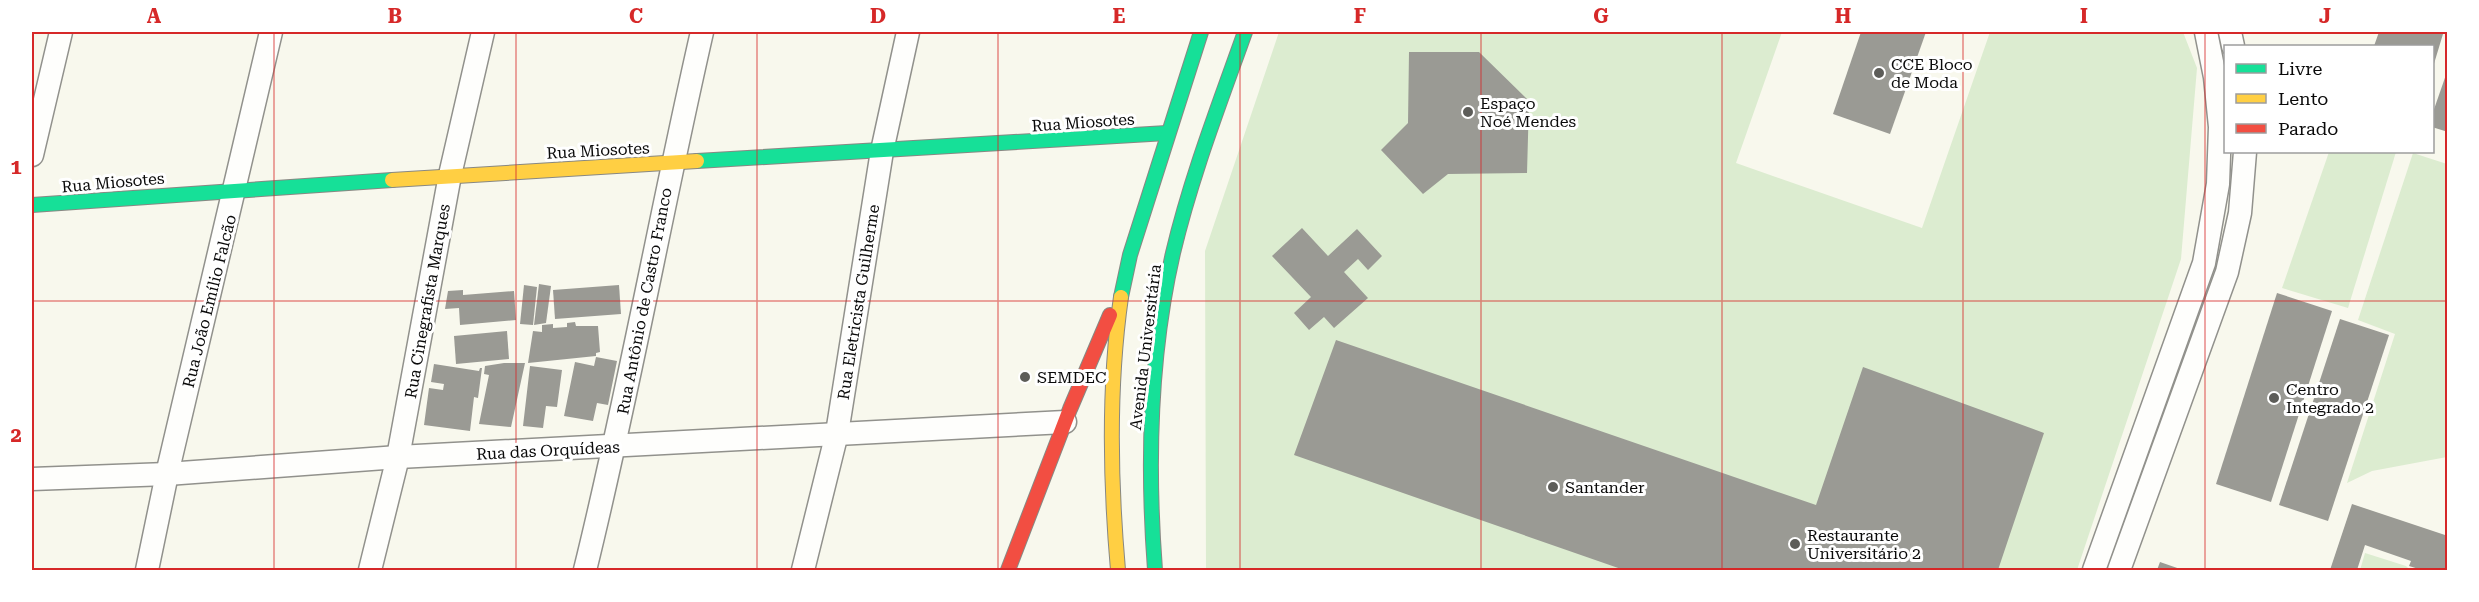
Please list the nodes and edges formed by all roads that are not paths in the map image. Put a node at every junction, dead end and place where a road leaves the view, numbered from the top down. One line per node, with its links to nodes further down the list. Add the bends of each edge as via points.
1 (61, 32): 12 (street)
2 (271, 32): 15 (street, Rua João Emílio Falcão)
3 (483, 32): 14 (street, Rua Cinegrafista Marques)
4 (702, 32): 13 (street, Rua Antônio de Castro Franco)
5 (908, 32): 10 (street, Rua Eletricista Guilherme)
6 (1202, 32): 9 (main road, Avenida Universitária)
7 (1245, 32): 30 (main road, Avenida Universitária, via 1168,251 1150,452)
8 (2206, 32): 31 (street, via 2220,127 2218,184 2204,263)
9 (1167, 133): 10 (main road, Rua Miosotes); 17 (main road, Avenida Universitária, via 1140,244)
10 (882, 151): 13 (main road, Rua Miosotes); 19 (street, Rua Eletricista Guilherme)
11 (2246, 153): 32 (street, via 2240,213 2227,272)
12 (32, 154)
13 (672, 162): 14 (main road, Rua Miosotes); 20 (street, Rua Antônio de Castro Franco)
14 (450, 175): 15 (main road, Rua Miosotes); 21 (street, Rua Cinegrafista Marques)
15 (236, 189): 16 (main road, Rua Miosotes); 22 (street, Rua João Emílio Falcão)
16 (32, 205)
17 (1122, 287): 18 (main road); 29 (main road, Avenida Universitária, via 1112,425)
18 (1065, 422): 19 (street, Rua das Orquídeas); 28 (main road)
19 (837, 433): 20 (street, Rua das Orquídeas); 27 (street, Rua Eletricista Guilherme)
20 (615, 447): 21 (street, Rua das Orquídeas); 26 (street, Rua Antônio de Castro Franco)
21 (398, 457): 22 (street, Rua das Orquídeas); 25 (street, Rua Cinegrafista Marques)
22 (167, 474): 23 (street, Rua das Orquídeas); 24 (street, Rua João Emílio Falcão)
23 (32, 479)
24 (147, 570)
25 (370, 570)
26 (585, 570)
27 (803, 570)
28 (1008, 570)
29 (1118, 570)
30 (1155, 570)
31 (2094, 570)
32 (2119, 570)

